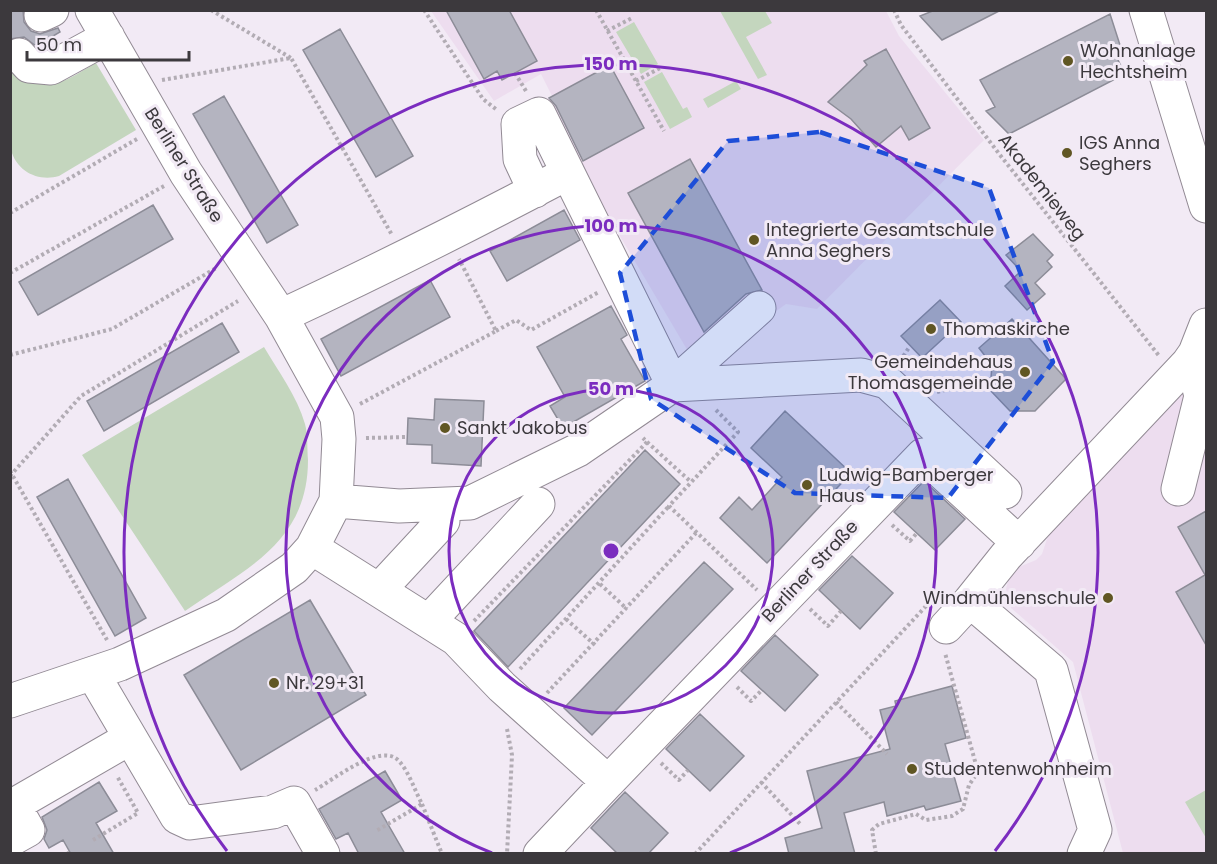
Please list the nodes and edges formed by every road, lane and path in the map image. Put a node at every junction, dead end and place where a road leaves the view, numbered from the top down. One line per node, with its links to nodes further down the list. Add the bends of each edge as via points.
1 (211, 10): 10 (path)
2 (424, 10): 14 (path, via 483,99)
3 (596, 10): 8 (path)
4 (894, 10): 33 (path, Akademieweg, via 1000,155)
5 (1146, 10): 20 (street)
6 (632, 18): 8 (path)
7 (100, 24): 9 (street, via 51,69 29,66); 13 (street, Berliner Straße)
8 (607, 31): 12 (path)
9 (19, 55)
10 (291, 58): 13 (path); 24 (path)
11 (660, 68): 12 (path)
12 (636, 81): 16 (path)
13 (135, 85): 15 (street, Berliner Straße)
14 (518, 124): 18 (street, via 539,114); 19 (street, via 520,159)
15 (159, 127): 17 (street, Berliner Straße); 21 (path)
16 (664, 131)
17 (186, 173): 23 (street, Berliner Straße); 25 (path)
18 (568, 173): 19 (street); 26 (street)
19 (535, 191): 22 (street)
20 (1206, 206)
21 (10, 213)
22 (448, 237): 24 (street); 31 (path)
23 (240, 254): 27 (street, Berliner Straße); 32 (path, via 112,329)
24 (406, 259): 29 (street)
25 (10, 273)
26 (622, 280): 31 (path, via 531,330 516,320); 35 (street)
27 (262, 286): 29 (street, Berliner Straße); 42 (path, via 81,396)
28 (759, 308): 35 (street)
29 (281, 316): 38 (street, Berliner Straße)
30 (1206, 325): 33 (street, via 1195,353)
31 (496, 331): 38 (path)
32 (10, 355)
33 (1181, 370): 44 (street, via 1196,376 1202,396); 51 (street)
34 (991, 379): 36 (path)
35 (673, 385): 36 (street, via 861,375 887,382); 37 (street)
36 (904, 399): 45 (street)
37 (623, 420): 41 (path); 46 (street, via 578,450 470,503 399,506)
38 (338, 428): 40 (path); 46 (street)
39 (738, 432): 43 (path)
40 (407, 437)
41 (646, 442): 43 (path); 62 (path)
42 (11, 474): 64 (path)
43 (691, 482): 48 (path)
44 (1178, 489)
45 (1005, 492)
46 (336, 501): 52 (street)
47 (538, 504): 60 (street)
48 (669, 506): 50 (path); 53 (path)
49 (443, 521): 54 (street)
50 (696, 532): 55 (path); 57 (path)
51 (1019, 543): 55 (street, Berliner Straße, via 923,455); 56 (street)
52 (312, 548): 54 (street); 64 (street, via 294,568 226,615)
53 (600, 584): 57 (path); 59 (path)
54 (379, 590): 60 (street)
55 (783, 599): 58 (path, via 828,626); 65 (street, Berliner Straße)
56 (970, 600): 61 (street); 88 (street, via 1051,670 1095,830)
57 (627, 609): 63 (path)
58 (841, 611)
59 (566, 619): 63 (path); 66 (path)
60 (429, 621): 62 (street)
61 (946, 627): 87 (path, via 940,635 978,772 969,785 963,809 952,816 926,820 916,814 879,824 872,830)
62 (456, 639): 66 (street)
63 (595, 645): 70 (path)
64 (107, 669): 68 (street); 71 (street)
65 (719, 670): 67 (path, via 751,701); 72 (street, Berliner Straße)
66 (502, 687): 70 (street)
67 (762, 690)
68 (10, 702)
69 (837, 702): 73 (path)
70 (517, 717): 75 (street); 85 (path)
71 (117, 746): 77 (street, via 177,818 190,823 233,828); 81 (street, via 14,805 28,830); 82 (path, via 138,813)
72 (645, 747): 74 (path, via 679,780); 75 (street, Berliner Straße)
73 (887, 754)
74 (688, 770)
75 (608, 782): 86 (street, Berliner Straße)
76 (761, 782): 79 (path)
77 (294, 803): 78 (path, via 371,756 382,754 399,761); 83 (street)
78 (422, 804): 80 (path); 84 (path)
79 (801, 825)
80 (376, 831)
81 (10, 840)
82 (93, 840)
83 (323, 854)
84 (442, 854)
85 (507, 854)
86 (540, 854)
87 (876, 854)
88 (1084, 854)

